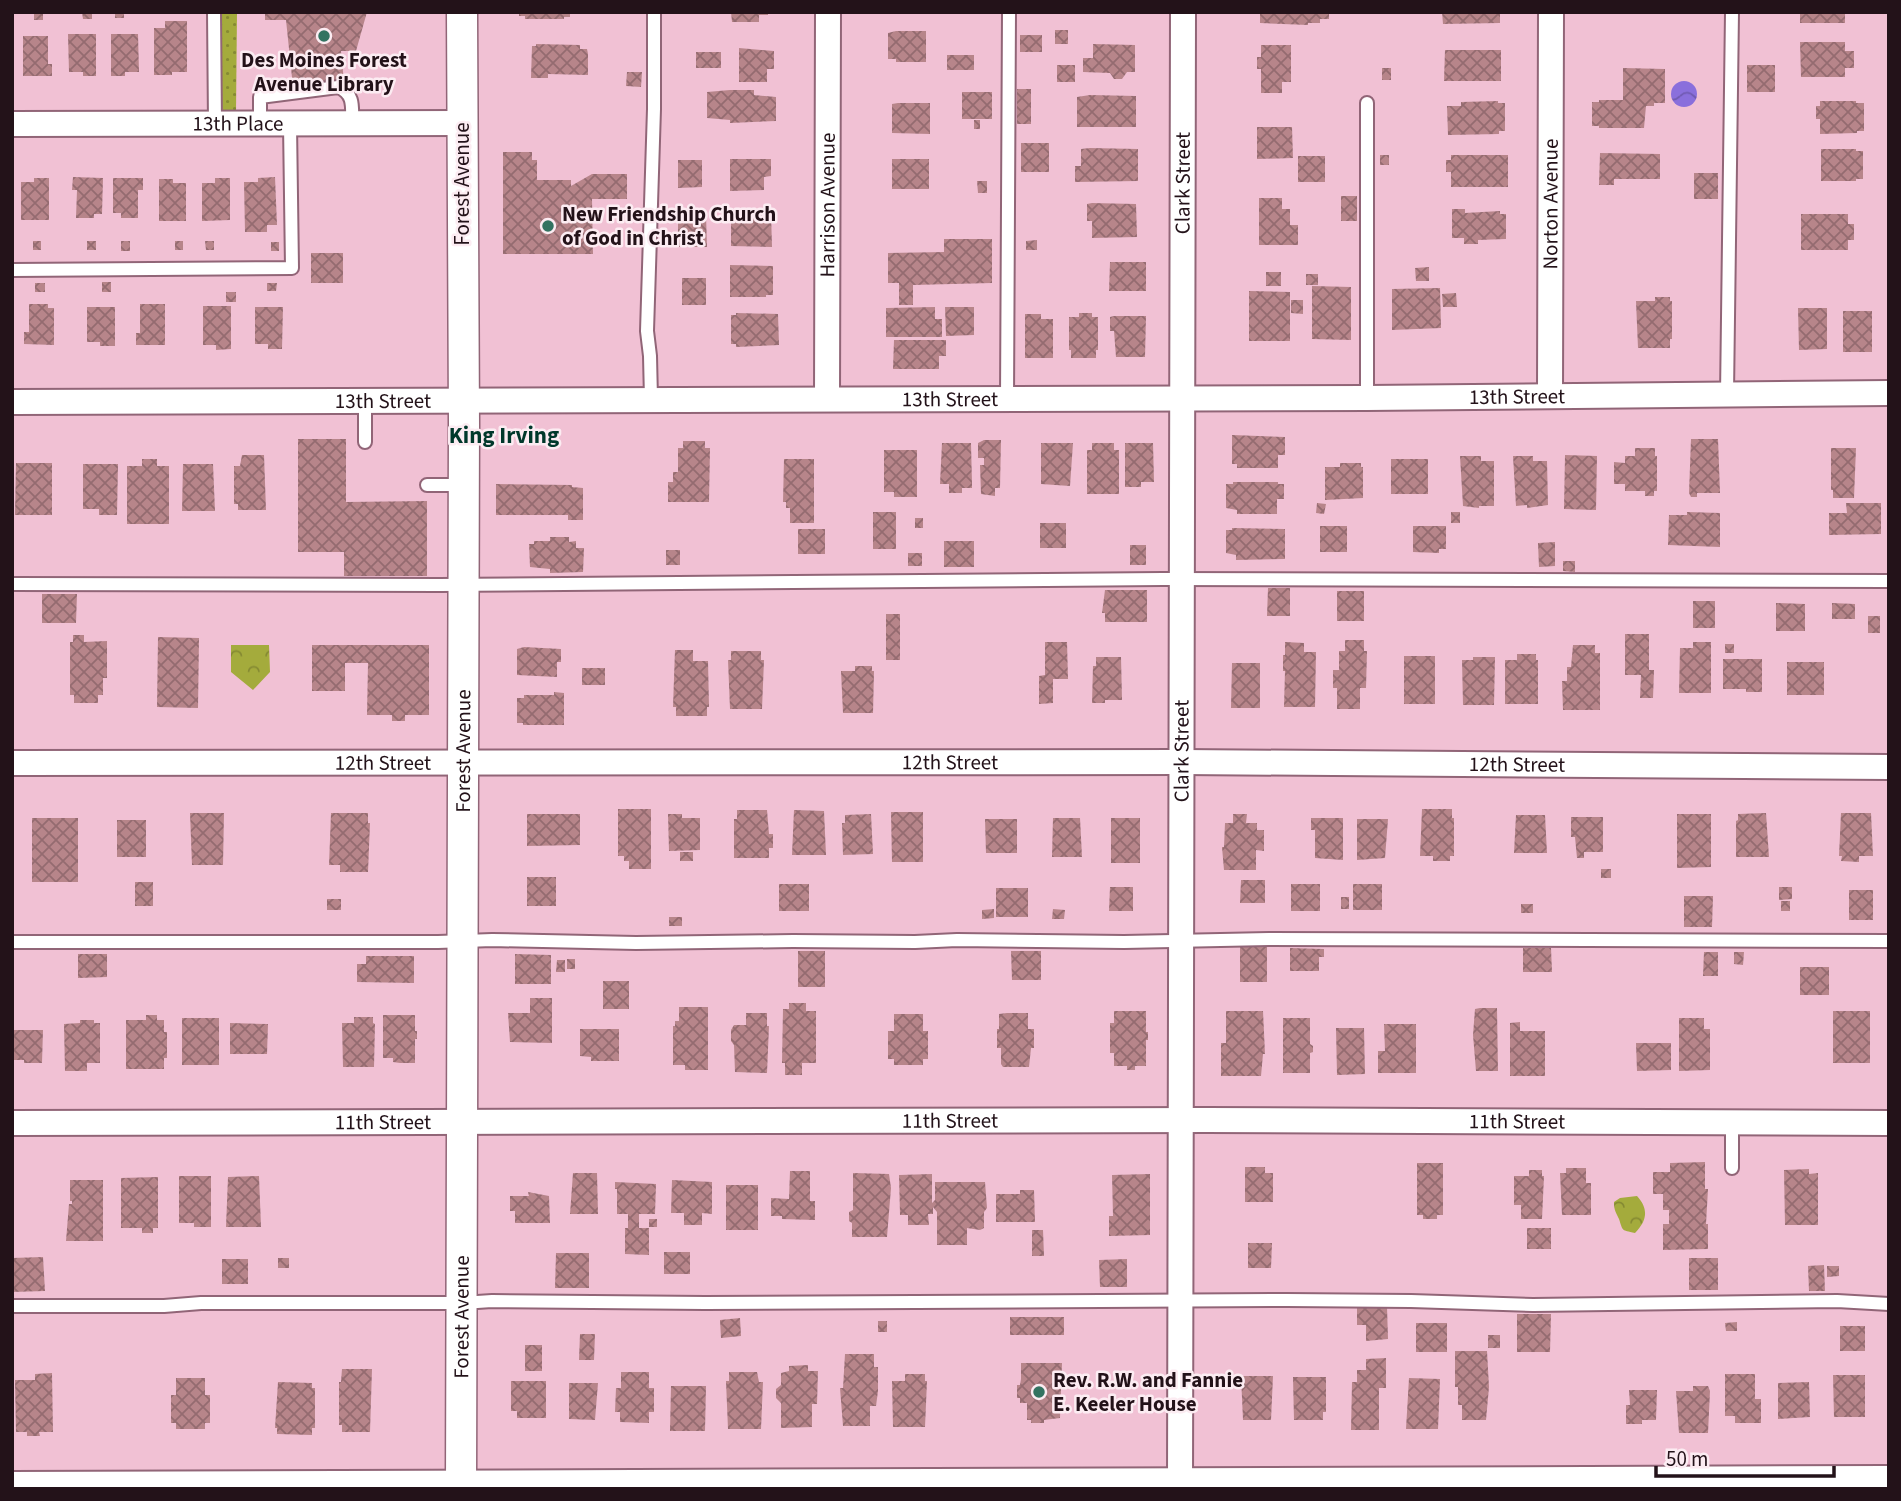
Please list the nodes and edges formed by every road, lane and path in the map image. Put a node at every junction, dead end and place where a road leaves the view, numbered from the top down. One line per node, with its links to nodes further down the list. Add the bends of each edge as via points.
1 (215, 12): 11 (lane)
2 (462, 12): 15 (street, Forest Avenue)
3 (653, 12): 21 (lane, via 647,331)
4 (828, 12): 22 (street, Harrison Avenue)
5 (1009, 12): 23 (lane)
6 (1183, 12): 24 (street, Clark Street)
7 (1551, 12): 19 (street, Norton Avenue)
8 (1732, 12): 18 (lane)
9 (1367, 103): 20 (lane)
10 (12, 124): 11 (street, 13th Place)
11 (215, 124): 12 (street, 13th Place)
12 (260, 124): 13 (street, 13th Place); 14 (lane, via 260,97 338,87 351,97)
13 (290, 124): 14 (street, 13th Place); 16 (lane, via 292,268)
14 (352, 124): 15 (street, 13th Place)
15 (462, 124): 26 (street, Forest Avenue)
16 (12, 270)
17 (1889, 393): 18 (street, 13th Street)
18 (1727, 394): 19 (street, 13th Street)
19 (1550, 395): 20 (street, 13th Street)
20 (1367, 398): 24 (street, 13th Street)
21 (651, 399): 22 (street, 13th Street); 26 (street, 13th Street)
22 (827, 399): 23 (street, 13th Street)
23 (1007, 399): 24 (street, 13th Street)
24 (1182, 399): 31 (street, Clark Street)
25 (365, 401): 26 (street, 13th Street); 27 (street, 13th Street); 28 (lane)
26 (464, 401): 30 (street, Forest Avenue)
27 (12, 402)
28 (365, 442)
29 (427, 485): 30 (lane)
30 (463, 485): 34 (street, Forest Avenue)
31 (1182, 579): 32 (lane); 34 (lane); 36 (street, Clark Street)
32 (1889, 581)
33 (12, 583): 34 (lane)
34 (463, 583): 35 (street, Forest Avenue)
35 (463, 762): 36 (street, 12th Street); 37 (street, 12th Street); 39 (street, Forest Avenue)
36 (1183, 762): 38 (street, 12th Street); 40 (street, Clark Street)
37 (12, 763)
38 (1889, 767)
39 (463, 941): 40 (lane); 42 (lane); 44 (street, Forest Avenue)
40 (1181, 941): 41 (lane); 43 (street, Clark Street)
41 (1889, 941)
42 (12, 942)
43 (1181, 1120): 44 (street, 11th Street); 45 (street, 11th Street); 49 (street, Clark Street)
44 (462, 1122): 46 (street, 11th Street); 50 (street, Forest Avenue)
45 (1732, 1122): 47 (street, 11th Street); 48 (lane)
46 (12, 1123)
47 (1889, 1123)
48 (1732, 1168)
49 (1181, 1301): 50 (lane); 51 (lane, via 1533,1306); 56 (street, Clark Street)
50 (462, 1303): 52 (lane); 57 (street, Forest Avenue)
51 (1889, 1304)
52 (12, 1306)
53 (1889, 1478): 55 (street)
54 (12, 1484): 57 (street)
55 (1546, 1484): 56 (street)
56 (1180, 1485): 57 (street)
57 (461, 1486)

